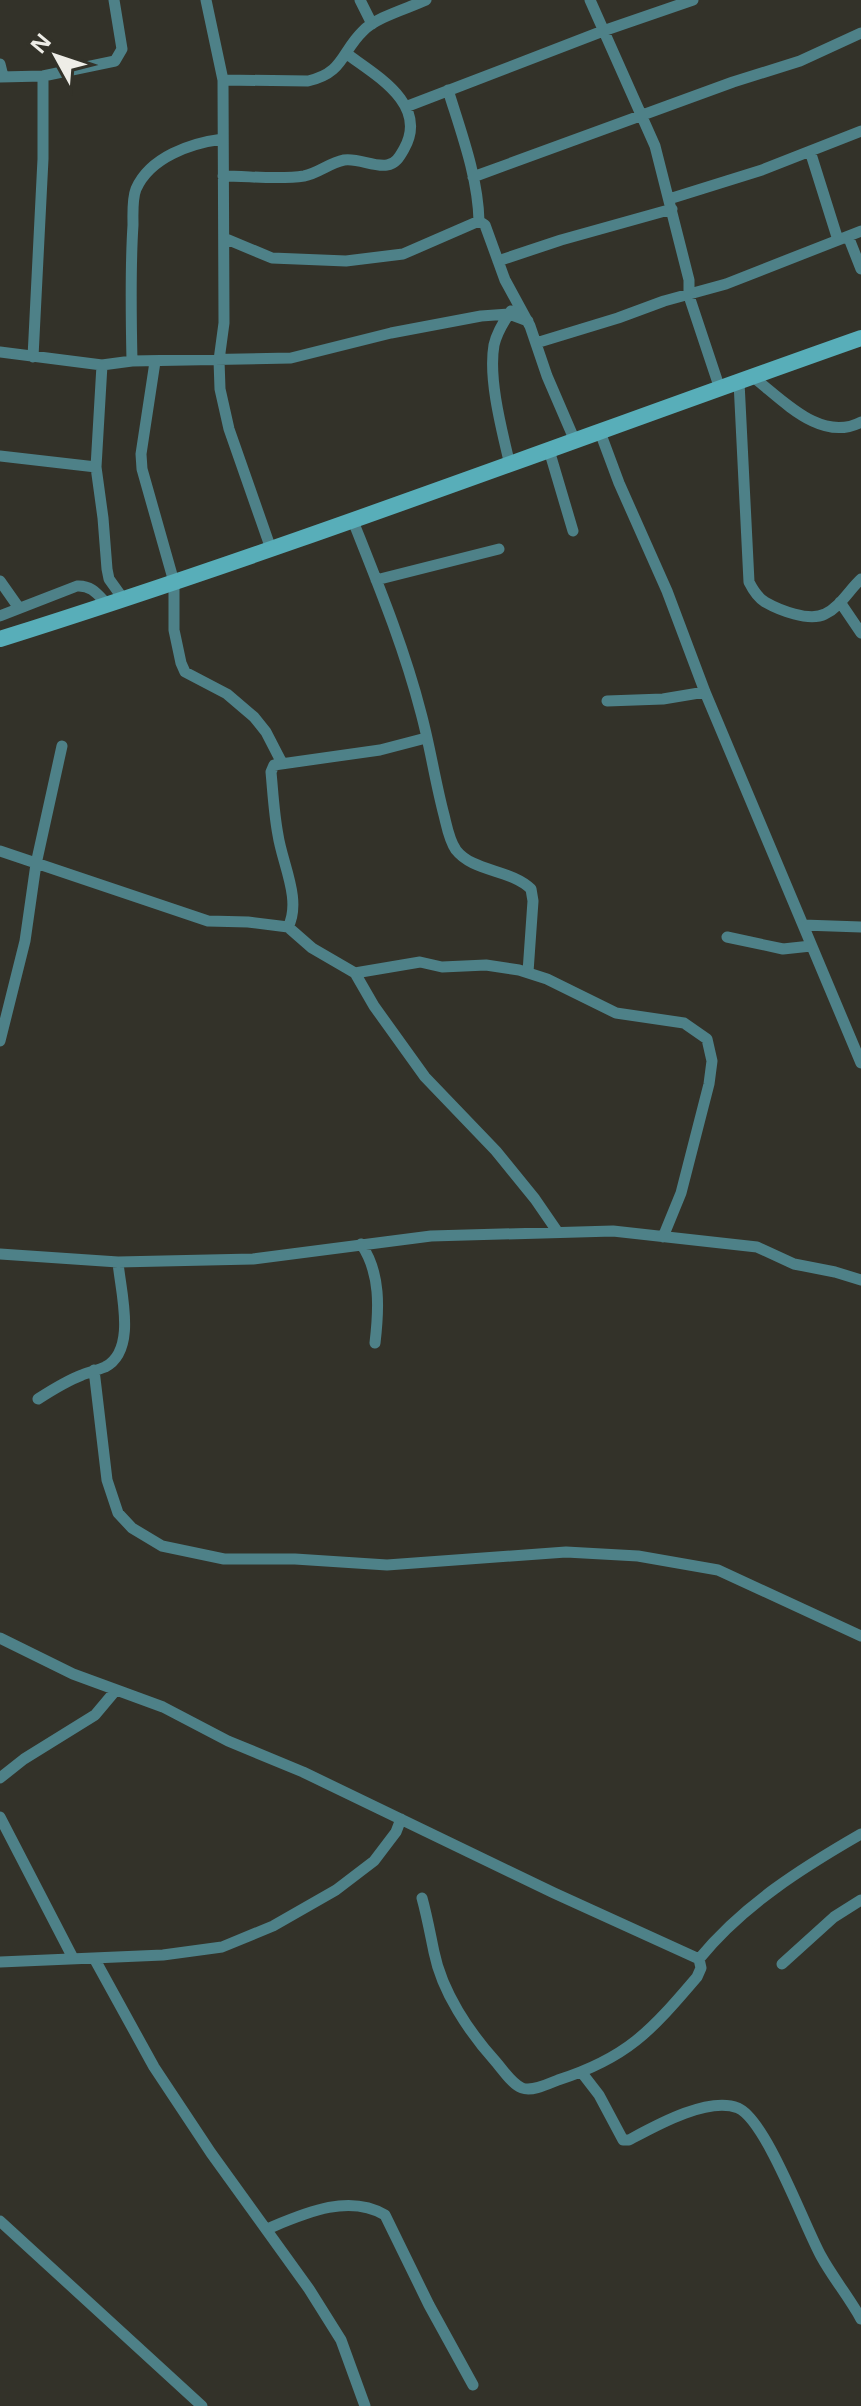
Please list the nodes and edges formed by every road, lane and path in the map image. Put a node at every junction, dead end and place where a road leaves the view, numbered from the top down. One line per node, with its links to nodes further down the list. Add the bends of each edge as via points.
1 (114, 0): 12 (street, via 120,56 105,65)
2 (206, 0): 14 (street)
3 (360, 0): 7 (street)
4 (426, 0): 7 (street)
5 (590, 0): 8 (street)
6 (693, 0): 8 (street)
7 (372, 24): 10 (street)
8 (603, 31): 15 (street); 17 (street)
9 (861, 33): 17 (street, via 800,61)
10 (347, 54): 14 (street, via 339,66 308,81); 16 (street)
11 (0, 64): 13 (street)
12 (43, 76): 13 (street); 37 (street)
13 (2, 77)
14 (223, 80): 19 (street)
15 (448, 90): 16 (street); 22 (street)
16 (408, 106): 21 (street, via 407,143 388,166 351,159 305,176)
17 (641, 115): 22 (street); 23 (street)
18 (861, 131): 20 (street)
19 (223, 139): 21 (street); 39 (street, via 195,142 169,156 145,173 135,191)
20 (810, 151): 23 (street); 27 (street)
21 (223, 176): 26 (street)
22 (473, 177): 24 (street)
23 (670, 204): 28 (street); 30 (street)
24 (479, 221): 26 (street, via 403,254 346,261 272,258); 28 (street)
25 (861, 231): 27 (street)
26 (224, 238): 38 (street)
27 (843, 238): 29 (street); 30 (street)
28 (498, 261): 31 (street)
29 (861, 269)
30 (689, 296): 35 (street); 43 (street)
31 (516, 302): 32 (street); 33 (street)
32 (509, 314): 33 (street); 38 (street, via 391,333 291,358); 49 (street, via 494,346 494,360)
33 (528, 321): 35 (street)
34 (861, 338): 42 (main road)
35 (536, 343): 46 (street)
36 (0, 352): 37 (street)
37 (33, 357): 41 (street)
38 (219, 360): 40 (street); 53 (street, via 229,429)
39 (132, 361): 40 (street); 41 (street)
40 (155, 362): 58 (street, via 142,469)
41 (102, 365): 50 (street)
42 (746, 379): 43 (main road); 44 (street, via 822,427); 60 (street, via 749,582 764,602 810,617 824,615)
43 (720, 389): 45 (main road)
44 (861, 422)
45 (600, 432): 46 (main road); 65 (street)
46 (575, 441): 47 (main road)
47 (549, 450): 49 (main road); 52 (street)
48 (0, 456): 50 (street)
49 (510, 465): 51 (main road)
50 (96, 467): 59 (street, via 107,569)
51 (353, 521): 53 (main road); 56 (street)
52 (573, 531)
53 (271, 549): 58 (main road)
54 (499, 549): 56 (street)
55 (861, 579): 60 (street)
56 (376, 580): 67 (street)
57 (0, 581): 61 (street)
58 (174, 582): 59 (main road); 69 (street, via 174,630 185,672 227,694 254,717)
59 (116, 602): 61 (street, via 77,586); 64 (main road)
60 (840, 602): 63 (street)
61 (19, 608): 62 (street)
62 (0, 616)
63 (861, 633)
64 (0, 639)
65 (705, 692): 66 (street); 72 (street)
66 (607, 701)
67 (426, 738): 69 (street); 77 (street, via 451,842 469,861 518,878 531,889)
68 (62, 746): 71 (street)
69 (282, 763): 73 (street, via 271,772 292,903)
70 (0, 851): 71 (street)
71 (36, 864): 73 (street, via 208,921); 79 (street, via 25,941)
72 (803, 925): 74 (street); 76 (street)
73 (288, 927): 78 (street)
74 (861, 927)
75 (727, 937): 76 (street, via 783,949)
76 (811, 946): 80 (street)
77 (528, 972): 78 (street, via 420,962); 82 (street, via 616,1013 684,1023 707,1039 712,1061 709,1084 681,1193)
78 (355, 973): 81 (street, via 425,1077 496,1151)
79 (0, 1041)
80 (861, 1063)
81 (557, 1231): 82 (street); 83 (street)
82 (663, 1237): 86 (street, via 757,1247 794,1264)
83 (361, 1244): 85 (street, via 253,1259); 87 (street, via 376,1286)
84 (0, 1254): 85 (street)
85 (118, 1262): 88 (street, via 124,1337 111,1362)
86 (861, 1280)
87 (375, 1343)
88 (94, 1370): 89 (street); 90 (street, via 107,1480 118,1513 162,1546 224,1559 387,1565 566,1552 638,1556 718,1570)
89 (38, 1399)
90 (861, 1636)
91 (0, 1638): 92 (street)
92 (116, 1690): 93 (street, via 95,1715); 95 (street)
93 (0, 1778)
94 (0, 1817): 99 (street)
95 (401, 1819): 100 (street, via 374,1861 273,1926 200,1952); 101 (street)
96 (861, 1834): 101 (street, via 794,1873)
97 (422, 1898): 104 (street, via 446,1987 486,2051 511,2079 532,2089)
98 (861, 1900): 103 (street)
99 (73, 1958): 100 (street); 102 (street)
100 (94, 1958): 106 (street, via 154,2067)
101 (699, 1959): 104 (street, via 697,1977 655,2024 627,2048)
102 (0, 1962)
103 (782, 1964)
104 (582, 2073): 107 (street, via 623,2140 710,2107 728,2105 747,2114)
105 (0, 2221): 109 (street)
106 (267, 2229): 108 (street, via 318,2208 374,2208 385,2215); 110 (street, via 341,2340)
107 (861, 2319)
108 (473, 2385)
109 (202, 2406)
110 (365, 2406)

